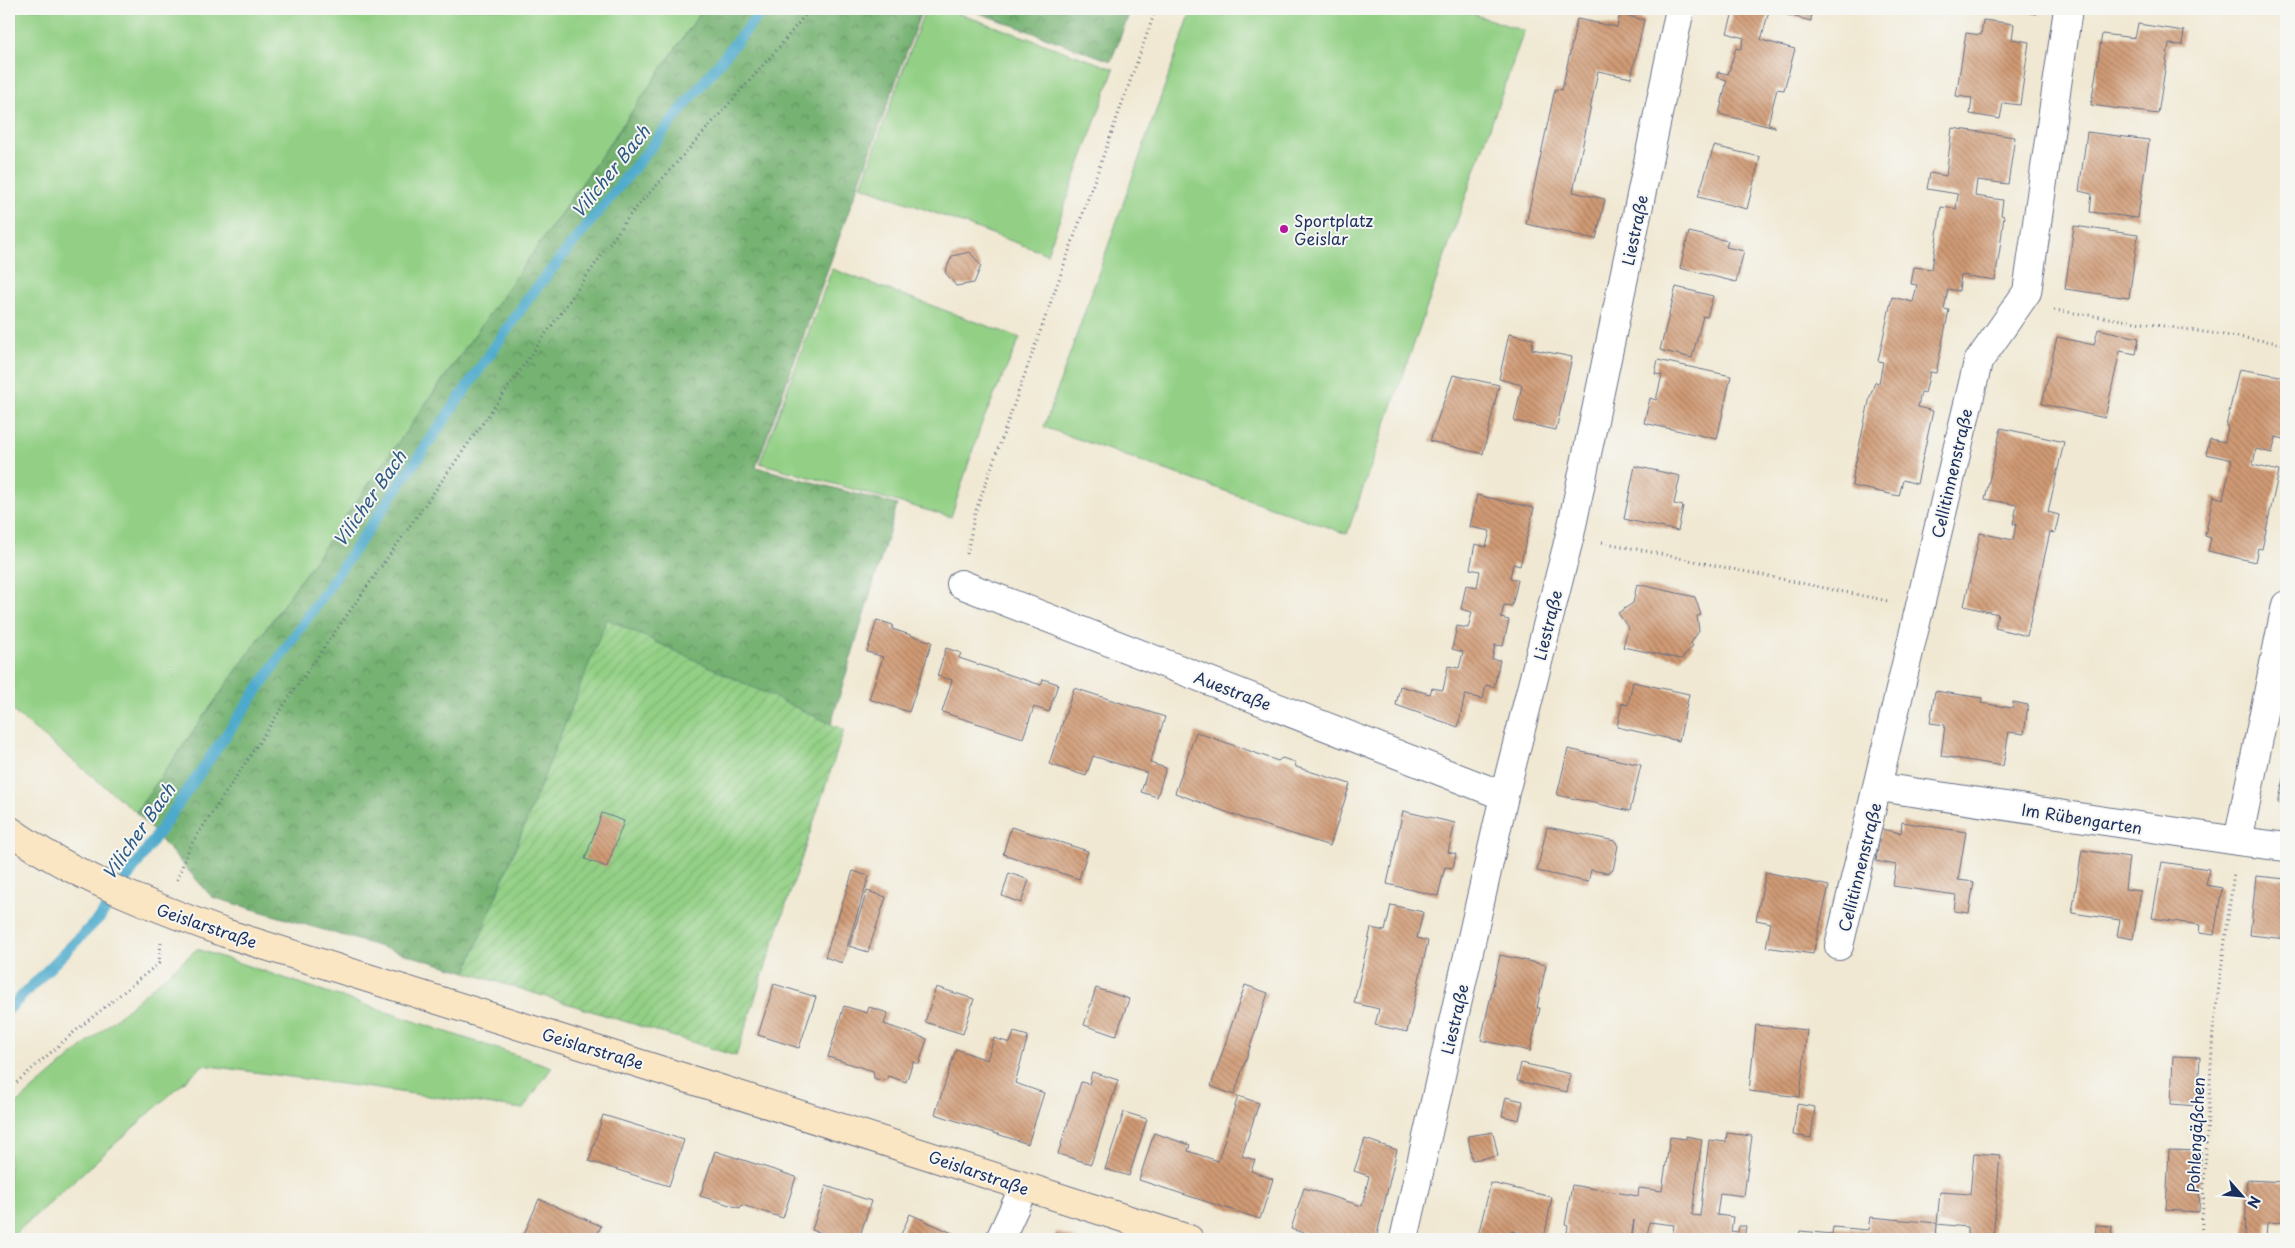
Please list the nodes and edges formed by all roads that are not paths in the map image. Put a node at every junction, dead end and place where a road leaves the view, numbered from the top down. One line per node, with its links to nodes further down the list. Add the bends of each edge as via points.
1 (1680, 9): 6 (street, Liestraße, via 1570,536)
2 (2068, 9): 5 (street, Cellitinnenstraße, via 2027,292 1978,362)
3 (961, 584): 6 (street, Auestraße)
4 (2286, 605): 8 (street)
5 (1879, 786): 8 (street, Im Rübengarten); 10 (street, Cellitinnenstraße)
6 (1504, 796): 14 (street, Liestraße)
7 (9, 830): 11 (street, Geislarstraße, via 34,848 98,883 225,932 856,1131)
8 (2238, 841): 9 (street, Im Rübengarten)
9 (2286, 847)
10 (1839, 946)
11 (1024, 1188): 12 (street); 13 (street, Geislarstraße)
12 (1000, 1239)
13 (1189, 1239)
14 (1404, 1239)

